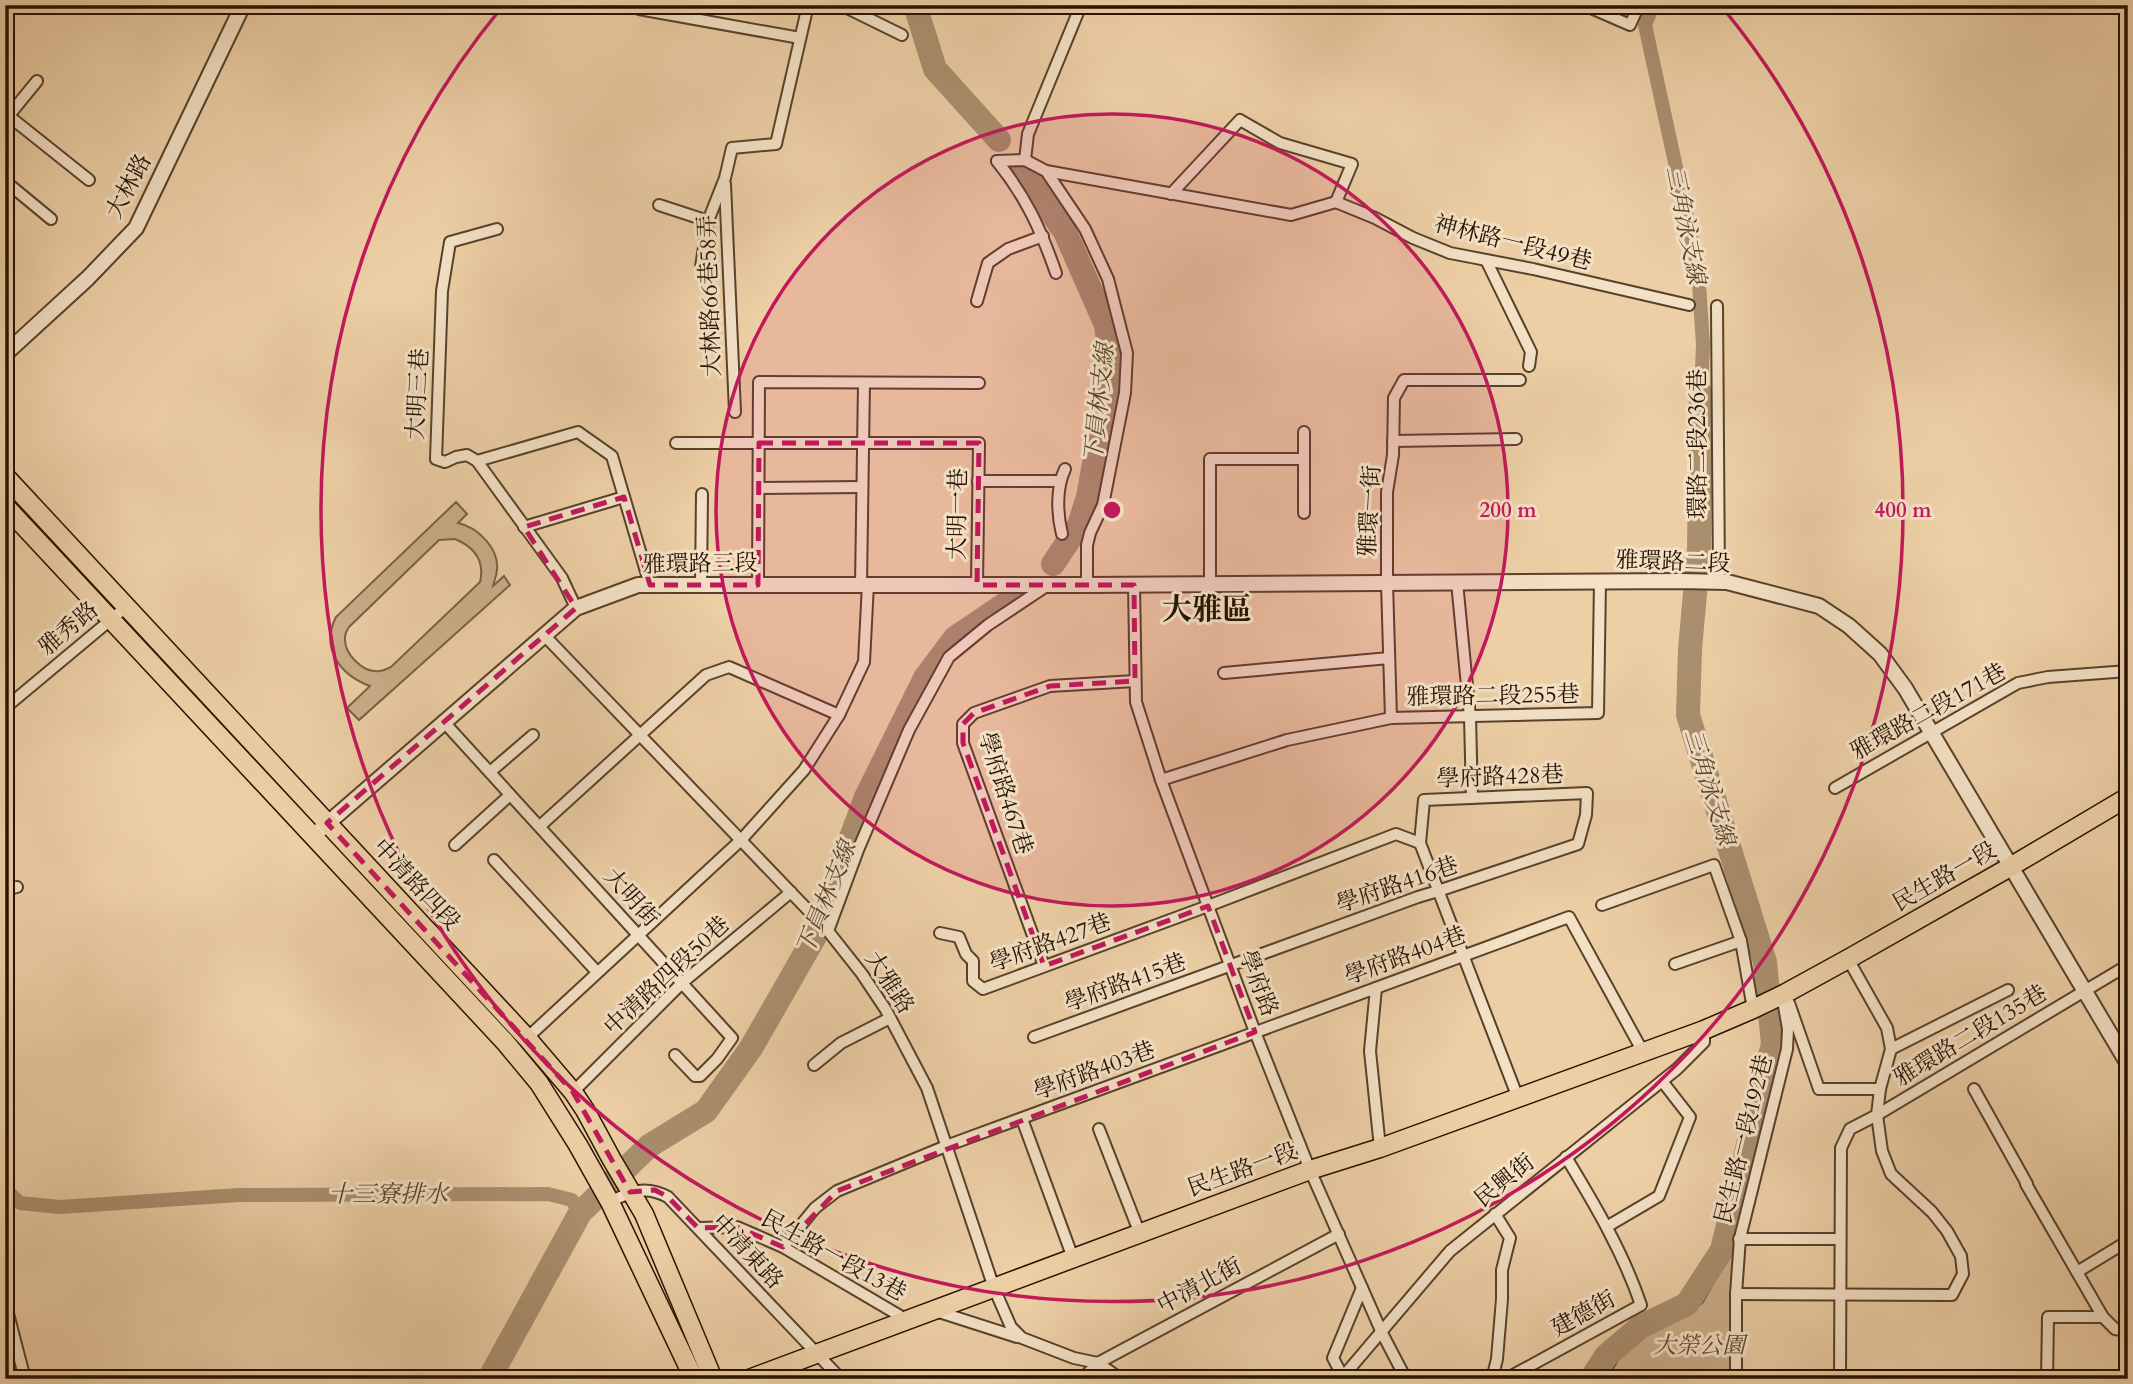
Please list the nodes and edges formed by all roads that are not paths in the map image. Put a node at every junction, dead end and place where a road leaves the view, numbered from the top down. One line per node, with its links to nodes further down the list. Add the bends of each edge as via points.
1 (243, 5): 30 (street, 大林路, via 136,228)
2 (808, 5): 9 (street, 大林路66巷58弄)
3 (841, 5): 8 (street)
4 (1081, 5): 12 (street, via 1028,134)
5 (1584, 5): 6 (street, via 1630,25)
6 (1639, 5)
7 (639, 9): 9 (street)
8 (902, 35)
9 (800, 38): 14 (street, 大林路66巷58弄, via 776,144 732,149)
10 (37, 80): 11 (street)
11 (7, 116): 15 (street)
12 (1024, 160): 13 (street); 23 (street, via 997,161)
13 (1046, 171): 17 (street); 67 (street, via 1085,229 1108,279 1127,353 1125,393 1104,505 1087,545)
14 (725, 178): 21 (street, 大林路66巷58弄); 35 (street, 大林路66巷58弄)
15 (89, 180)
16 (5, 181): 20 (street)
17 (1171, 194): 18 (street, via 1291,215); 18 (street, via 1240,120 1280,143 1352,164)
18 (1336, 201): 24 (street, 神林路一段49巷, via 1450,253)
19 (659, 205): 21 (street, 大林路66巷58弄)
20 (51, 219)
21 (708, 221): 25 (street, 大林路66巷58弄)
22 (497, 229): 43 (street, 大明三巷, via 450,243 442,291 436,459 445,462 467,455)
23 (1043, 236): 26 (street); 27 (street, via 1008,249 988,264)
24 (1486, 260): 28 (street, 神林路一段49巷); 31 (street, via 1531,352)
25 (701, 267)
26 (1056, 273)
27 (977, 301)
28 (1689, 305)
29 (1717, 306): 57 (street, 環路二段236巷)
30 (5, 354)
31 (1529, 366)
32 (1520, 380): 38 (street, 雅環一街, via 1404,380 1394,398)
33 (864, 383): 34 (street); 40 (street, via 759,382); 41 (street)
34 (979, 383)
35 (735, 412)
36 (1304, 432): 42 (street)
37 (1516, 439): 38 (street, 雅環一街)
38 (1393, 441): 59 (street, 雅環一街, via 1387,492)
39 (676, 443): 40 (street)
40 (759, 443): 41 (street); 49 (street)
41 (863, 443): 46 (street, 大明一巷, via 979,443); 48 (street)
42 (1304, 459): 53 (street); 61 (street, via 1210,459)
43 (477, 461): 51 (street, via 578,432 612,456); 54 (street)
44 (1065, 469): 47 (street)
45 (5, 476): 69 (main road, 中清路四段)
46 (978, 481): 47 (street); 65 (street, 大明一巷)
47 (1060, 481): 55 (street)
48 (862, 487): 49 (street); 60 (street)
49 (759, 488): 64 (street)
50 (702, 494): 63 (street)
51 (624, 497): 54 (street); 62 (street)
52 (5, 506): 71 (main road, 中清路四段)
53 (1304, 513)
54 (524, 527): 70 (street, via 562,578)
55 (1062, 534)
56 (1600, 581): 57 (street, 雅環路二段); 58 (street, 雅環路二段); 79 (street, 雅環路二段255巷, via 1598,713)
57 (1716, 581): 82 (street, 雅環路二段, via 1819,606 1849,626 1880,654)
58 (1457, 582): 59 (street, 雅環路二段); 79 (street)
59 (1387, 583): 61 (street, 雅環路二段); 73 (street, 雅環路二段255巷)
60 (865, 584): 64 (street, 雅環路三段); 65 (street, 雅環路三段); 78 (street, via 864,662)
61 (1210, 584): 68 (street, 雅環路二段)
62 (650, 585): 63 (street, 雅環路三段); 70 (street, 雅環路三段, via 638,585)
63 (702, 585): 64 (street, 雅環路三段)
64 (758, 585)
65 (977, 585): 66 (street, 雅環路三段)
66 (1048, 585): 67 (street, 雅環路三段); 106 (street, via 949,657 909,730)
67 (1087, 585): 68 (street, 雅環路三段)
68 (1134, 585): 76 (street, 學府路)
69 (126, 607): 71 (street, 雅秀路); 91 (main road, 中清路四段)
70 (576, 608): 72 (street, 雅環路三段)
71 (111, 620): 77 (street, 雅秀路); 93 (main road, 中清路四段)
72 (544, 635): 81 (street, 雅環路三段); 84 (street, 大雅路)
73 (1389, 658): 75 (street); 80 (street, 雅環路二段255巷)
74 (2128, 671): 82 (street, 雅環路二段171巷, via 2018,683)
75 (1224, 673)
76 (1135, 681): 86 (street, 學府路, via 1136,702); 115 (street, 學府路467巷, via 1051,686 974,713 963,723 963,743)
77 (5, 708)
78 (839, 715): 84 (street, via 729,667 706,675); 94 (street, via 804,770)
79 (1470, 717): 80 (street, 雅環路二段255巷); 90 (street)
80 (1391, 718): 86 (street, via 1287,740)
81 (443, 721): 85 (street, 大明街); 91 (street, 雅環路三段)
82 (1931, 732): 87 (street, 雅環路二段171巷); 99 (street, 雅環路二段)
83 (533, 735): 85 (street)
84 (641, 735): 92 (street); 94 (street, 大雅路)
85 (490, 772): 88 (street, 大明街)
86 (1161, 780): 105 (street, 學府路)
87 (1835, 788)
88 (510, 794): 92 (street, 大明街); 97 (street)
89 (2128, 797): 99 (main road, 民生路一段)
90 (1472, 798): 95 (street, 學府路428巷, via 1424,800); 96 (street, 學府路428巷, via 1587,793)
91 (327, 823): 93 (street, 雅環路三段); 127 (main road, 中清路四段)
92 (540, 827): 108 (street, 大明街)
93 (313, 836): 146 (main road, 中清路四段, via 539,1083)
94 (741, 840): 102 (street, 大雅路); 108 (street)
95 (1420, 843): 101 (street); 105 (street, via 1396,834)
96 (1578, 844): 101 (street, 學府路416巷)
97 (455, 845)
98 (494, 860): 116 (street)
99 (2010, 867): 111 (main road, 民生路一段); 120 (street, 雅環路二段)
100 (17, 887): 103 (street)
101 (1438, 891): 110 (street); 113 (street, 學府路416巷)
102 (791, 892): 106 (street, 大雅路); 117 (street, 中清路四段50巷)
103 (5, 896)
104 (1602, 905): 109 (street, via 1714,865)
105 (1208, 906): 113 (street, 學府路); 115 (street, 學府路427巷)
106 (828, 930): 123 (street, 大雅路)
107 (940, 933): 115 (street, 學府路427巷, via 960,937 973,961 973,981 983,989)
108 (638, 934): 116 (street); 117 (street, 大明街)
109 (1741, 941): 112 (street); 122 (street)
110 (1464, 955): 118 (street, 學府路404巷); 129 (street, 學府路404巷, via 1569,917); 137 (street)
111 (1848, 959): 121 (main road, 民生路一段); 128 (street, via 1887,1028)
112 (1675, 964)
113 (1230, 965): 125 (street, 學府路); 126 (street, 學府路415巷)
114 (2128, 965): 120 (street, 雅環路二段135巷)
115 (1044, 966)
116 (597, 972): 127 (street)
117 (682, 983): 130 (street, 大明街, via 732,1038 700,1076); 136 (street, 中清路四段50巷)
118 (1376, 988): 125 (street, 學府路404巷); 142 (street, via 1370,1051)
119 (2008, 990): 128 (street)
120 (2084, 992): 131 (street, 雅環路二段); 138 (street, 雅環路二段135巷)
121 (1784, 994): 122 (main road, 民生路一段); 134 (street, via 1819,1089); 152 (street, 民生路一段192巷, via 1787,1049)
122 (1753, 1009): 124 (main road, 民生路一段)
123 (890, 1018): 132 (street, via 841,1043); 141 (street, 大雅路, via 927,1088)
124 (1704, 1030): 129 (main road, 民生路一段); 133 (street, 民興街, via 1704,1042)
125 (1255, 1032): 139 (street, 學府路403巷); 144 (street, 學府路)
126 (1034, 1037)
127 (527, 1038): 136 (main road, 中清路四段)
128 (1891, 1049): 134 (street)
129 (1643, 1052): 137 (main road, 民生路一段)
130 (675, 1055)
131 (2128, 1064)
132 (814, 1065)
133 (1662, 1081): 143 (street, 民興街); 148 (street, via 1690,1117 1658,1196)
134 (1880, 1089): 138 (street)
135 (1974, 1089): 157 (street)
136 (573, 1093): 145 (main road, 中清路四段)
137 (1518, 1098): 142 (main road, 民生路一段)
138 (1877, 1115): 153 (street, 雅環路二段135巷, via 1850,1129 1841,1148); 161 (street, via 1891,1174 1947,1231 1961,1256 1964,1274 1952,1295)
139 (1021, 1119): 141 (street, 學府路403巷); 156 (street)
140 (1099, 1129): 150 (street)
141 (946, 1146): 155 (street, 學府路403巷, via 837,1191 815,1208); 158 (street, 大雅路)
142 (1380, 1148): 144 (main road, 民生路一段)
143 (1566, 1157): 147 (street, 民興街); 148 (street, 建德街)
144 (1310, 1170): 150 (main road, 民生路一段); 151 (street, 學府路)
145 (628, 1188): 146 (street); 149 (street, 中清東路, via 655,1190 668,1197); 174 (main road, 中清路四段, via 644,1214)
146 (608, 1199): 173 (main road, 中清路四段)
147 (1495, 1214): 167 (street, 民興街, via 1450,1251); 180 (street, via 1510,1238 1502,1270)
148 (1608, 1226): 181 (street, 建德街, via 1641,1305)
149 (698, 1228): 155 (street, 民生路一段13巷, via 737,1227); 169 (street, 中清東路)
150 (1140, 1234): 156 (main road, 民生路一段)
151 (1339, 1234): 159 (street, 學府路); 170 (street, 中清北街)
152 (1740, 1239): 153 (street); 160 (street, 民生路一段192巷)
153 (1840, 1239): 161 (street, 雅環路二段135巷)
154 (2128, 1241): 157 (street)
155 (783, 1247): 165 (street, 民生路一段13巷)
156 (1073, 1258): 158 (main road, 民生路一段)
157 (2077, 1272): 164 (street)
158 (994, 1288): 163 (main road, 民生路一段); 168 (street, 大雅路, via 1011,1328)
159 (1362, 1288): 167 (street, 學府路); 171 (street, via 1333,1358)
160 (1736, 1294): 161 (street); 182 (street, 民生路一段192巷)
161 (1840, 1294): 183 (street, 雅環路二段135巷)
162 (5, 1302): 172 (street)
163 (933, 1311): 165 (main road, 民生路一段); 168 (street)
164 (2103, 1317): 166 (street, via 2115,1329); 184 (street, via 2048,1317)
165 (907, 1320): 169 (main road, 民生路一段)
166 (2128, 1331)
167 (1382, 1333): 171 (street, 民興街); 179 (street, 學府路)
168 (1022, 1338): 170 (street)
169 (816, 1353): 175 (main road, 民生路一段); 176 (street, 中清東路)
170 (1098, 1363): 177 (street, 中清北街); 178 (street)
171 (1342, 1378)
172 (24, 1379)
173 (694, 1379)
174 (713, 1379)
175 (749, 1379)
176 (841, 1379)
177 (1082, 1379)
178 (1121, 1379)
179 (1406, 1379)
180 (1492, 1379)
181 (1506, 1379)
182 (1736, 1379)
183 (1840, 1379)
184 (2047, 1379)

